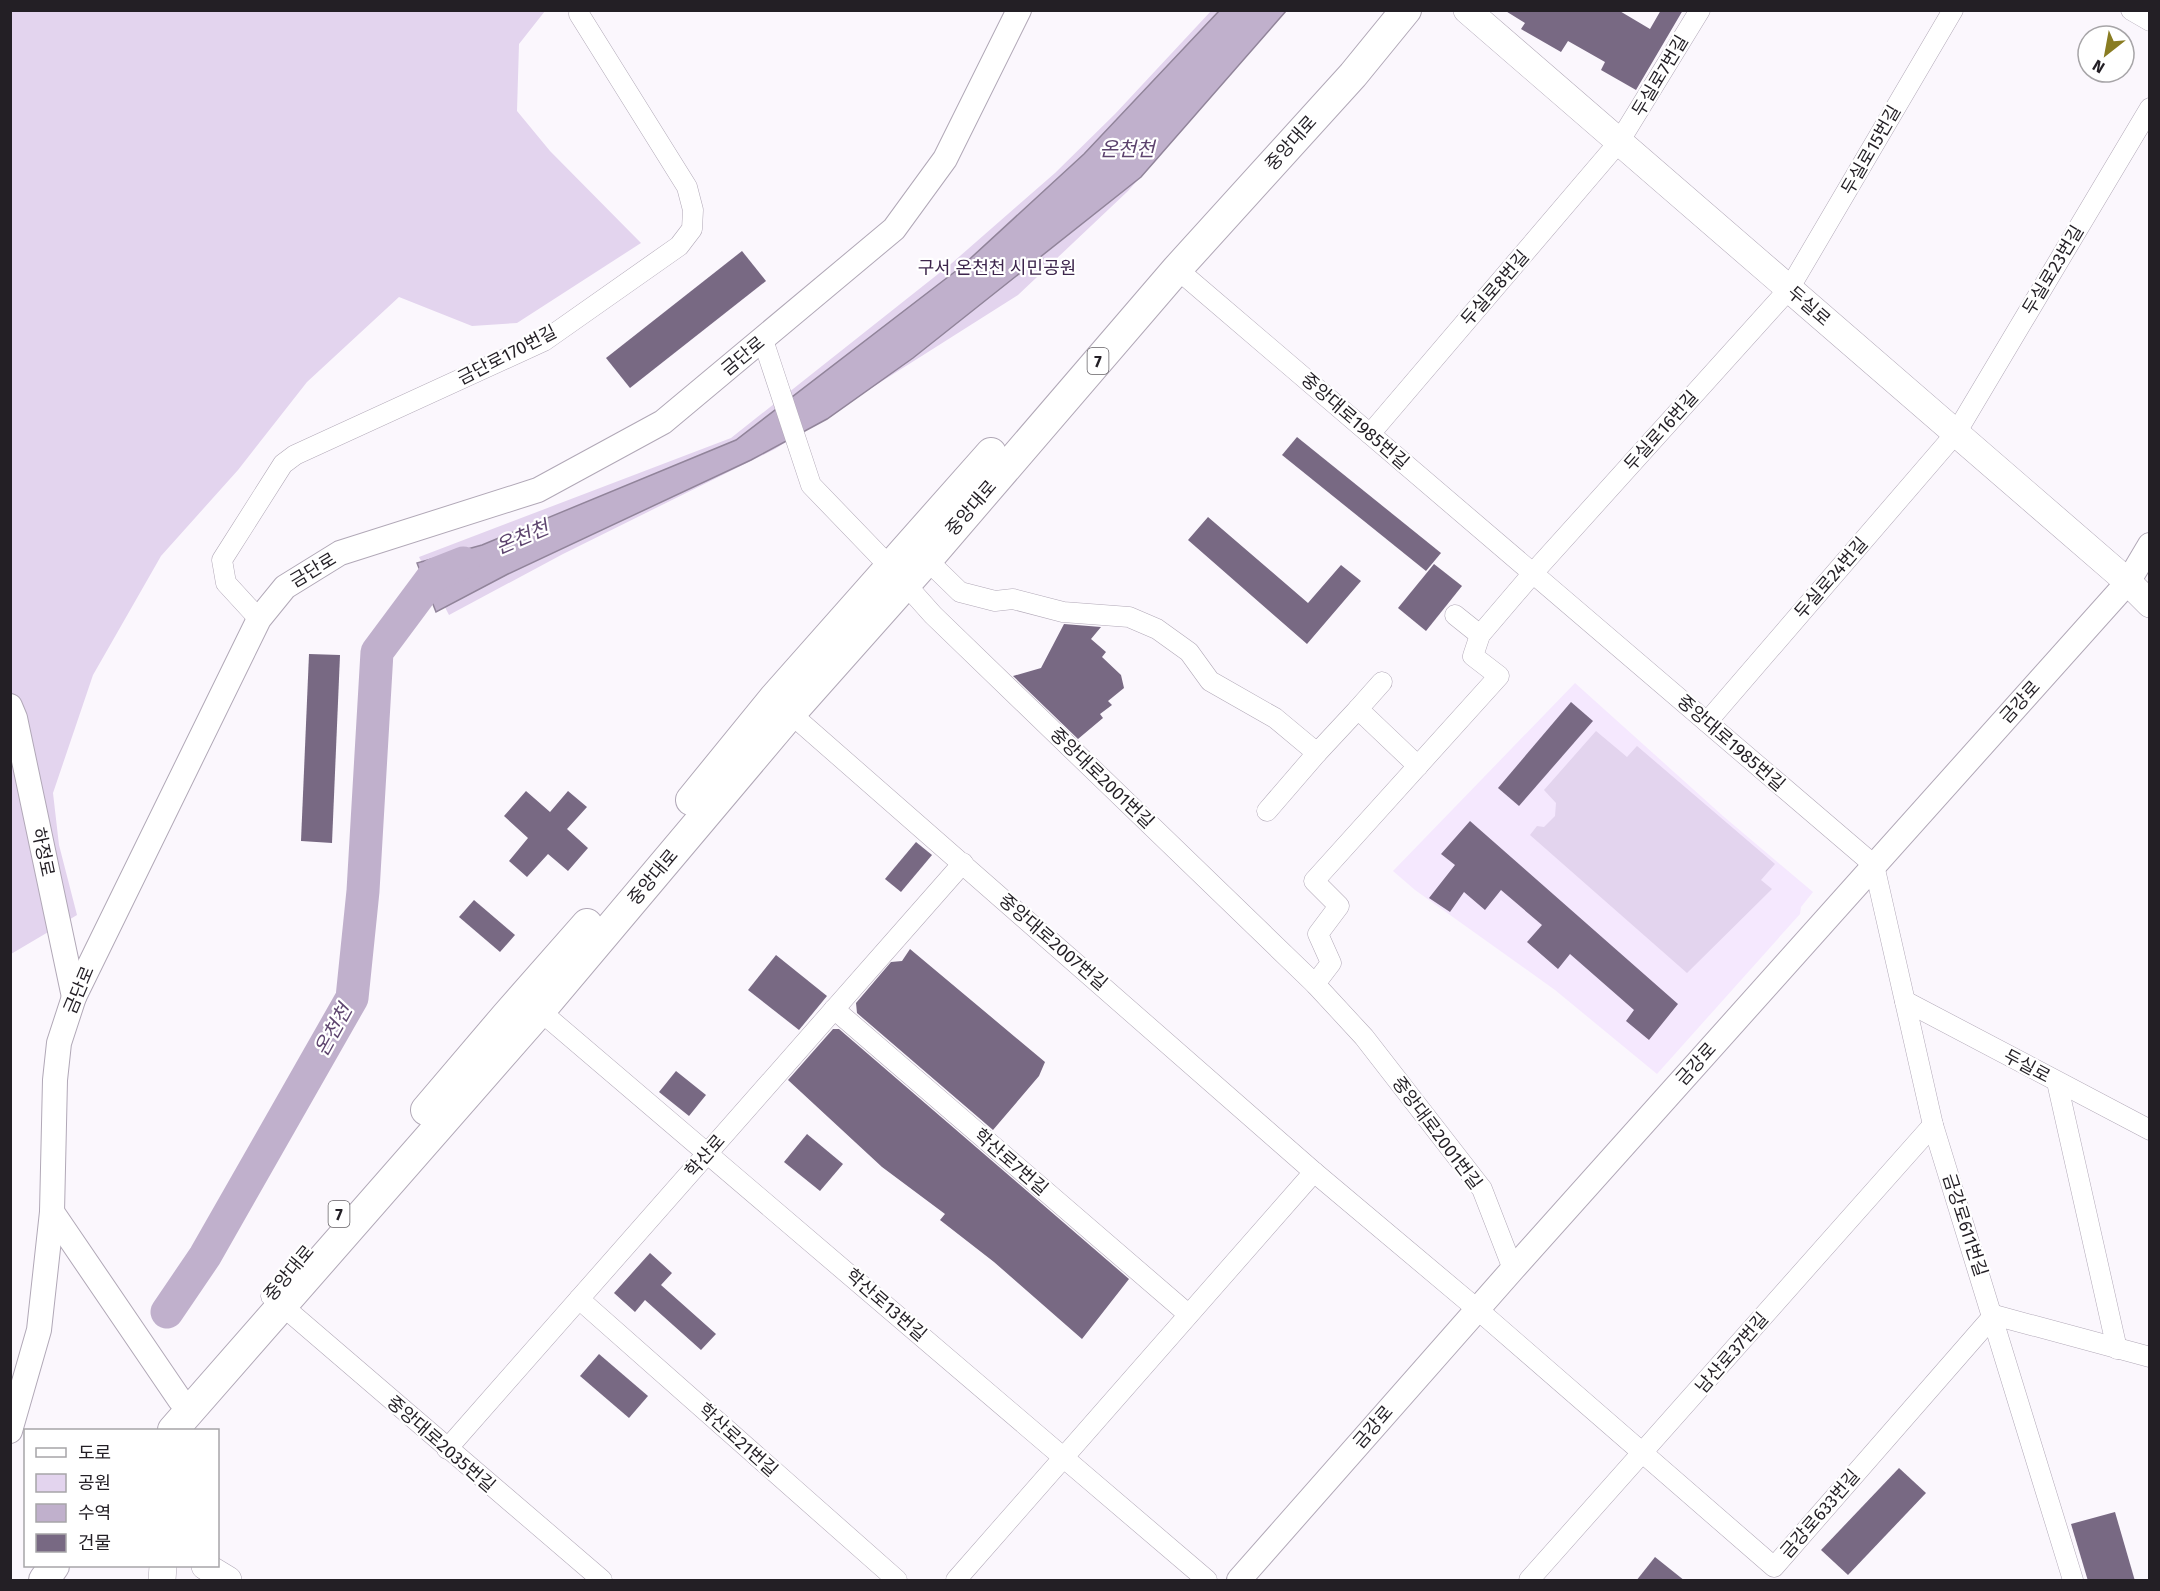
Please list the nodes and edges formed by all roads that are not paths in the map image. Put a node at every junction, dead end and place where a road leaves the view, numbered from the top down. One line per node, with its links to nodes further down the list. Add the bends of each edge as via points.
1 (1019, 10): 14 (street, 금단로, via 945,159 894,229)
2 (1379, 10): 20 (main road, 중앙대로 / 7, via 1331,70 1168,250)
3 (1406, 10): 12 (main road, 중앙대로 / 7, via 1353,75)
4 (1467, 10): 11 (main road, 두실로)
5 (1700, 10): 11 (street, 두실로7번길)
6 (1953, 10): 13 (street, 두실로15번길)
7 (2131, 10): 9 (street)
8 (579, 14): 24 (street, 금단로170번길, via 687,187 693,210 692,229 680,246 544,341 295,455 283,464 222,560 226,583)
9 (2150, 21)
10 (2150, 108): 15 (street, 두실로23번길)
11 (1619, 142): 13 (main road, 두실로); 16 (street, 두실로8번길)
12 (1177, 269): 16 (street, 중앙대로1985번길); 18 (main road, 중앙대로 / 7)
13 (1789, 289): 15 (main road, 두실로); 19 (street, 두실로16번길)
14 (763, 340): 20 (street, via 811,485); 24 (street, 금단로, via 663,422 538,490 340,554 285,587)
15 (1956, 433): 21 (main road, 두실로); 30 (street, 두실로24번길)
16 (1370, 434): 19 (street, 중앙대로1985번길)
17 (2150, 545): 21 (street, 금강로)
18 (927, 560): 20 (main road, 중앙대로 / 7); 31 (street, via 960,592 996,601 1013,599 1063,612 1129,617 1157,629 1190,652 1210,681 1275,718)
19 (1533, 573): 25 (street); 30 (street, 중앙대로1985번길)
20 (898, 575): 28 (main road, 중앙대로 / 7); 36 (street, 중앙대로2001번길, via 942,623)
21 (2128, 582): 22 (main road, 두실로); 35 (street, 금강로)
22 (2150, 604)
23 (1455, 615): 25 (street)
24 (259, 619): 37 (street, 금단로)
25 (1480, 635): 32 (street, via 1473,656 1499,676)
26 (1382, 682): 29 (street)
27 (10, 706): 37 (street, 하정로)
28 (783, 706): 34 (street, 중앙대로2007번길); 39 (main road, 중앙대로 / 7, via 605,904)
29 (1358, 709): 31 (street); 32 (street)
30 (1707, 722): 35 (street, 중앙대로1985번길)
31 (1317, 753): 33 (street)
32 (1418, 765): 36 (street, via 1314,881 1339,906 1318,934 1331,963)
33 (1267, 811)
34 (963, 863): 40 (street, 학산로); 45 (street, 중앙대로2007번길)
35 (1874, 865): 38 (street, 금강로611번길); 47 (street, 금강로)
36 (1315, 984): 47 (street, 중앙대로2001번길, via 1364,1037 1482,1189)
37 (74, 997): 46 (street, 금단로, via 59,1043 55,1080)
38 (1905, 1001): 41 (street, 두실로); 42 (street, 금강로611번길)
39 (532, 1003): 44 (street); 49 (main road, 중앙대로 / 7)
40 (834, 1009): 44 (street, 학산로); 51 (street, 학산로7번길)
41 (2057, 1082): 43 (street, 두실로); 53 (street)
42 (1933, 1125): 52 (street, 금강로611번길); 58 (street, 남산로37번길)
43 (2150, 1130)
44 (708, 1153): 48 (street, 학산로); 59 (street, 학산로13번길)
45 (1314, 1172): 50 (street, 중앙대로2007번길); 51 (street)
46 (52, 1212): 55 (street); 56 (street, 금단로, via 39,1330)
47 (1513, 1269): 50 (street, 금강로)
48 (579, 1299): 57 (street, 학산로); 67 (street, 학산로21번길)
49 (277, 1300): 55 (main road, 중앙대로 / 7); 57 (street, 중앙대로2035번길)
50 (1477, 1309): 58 (street, 금강로633번길); 70 (street, 금강로)
51 (1188, 1314): 59 (street)
52 (1994, 1315): 53 (street); 58 (street, 금강로633번길, via 1774,1567); 72 (street, 금강로611번길)
53 (2117, 1348): 54 (street)
54 (2150, 1358)
55 (173, 1423)
56 (10, 1431)
57 (447, 1449): 66 (street, 중앙대로2035번길)
58 (1643, 1454): 71 (street, 남산로37번길)
59 (1064, 1458): 68 (street); 69 (street, 학산로13번길)
60 (53, 1567): 63 (main road)
61 (73, 1567): 64 (main road)
62 (207, 1567): 65 (main road)
63 (44, 1581)
64 (64, 1581)
65 (228, 1581)
66 (602, 1581)
67 (897, 1581)
68 (956, 1581)
69 (1207, 1581)
70 (1239, 1581)
71 (1529, 1581)
72 (2073, 1581)

